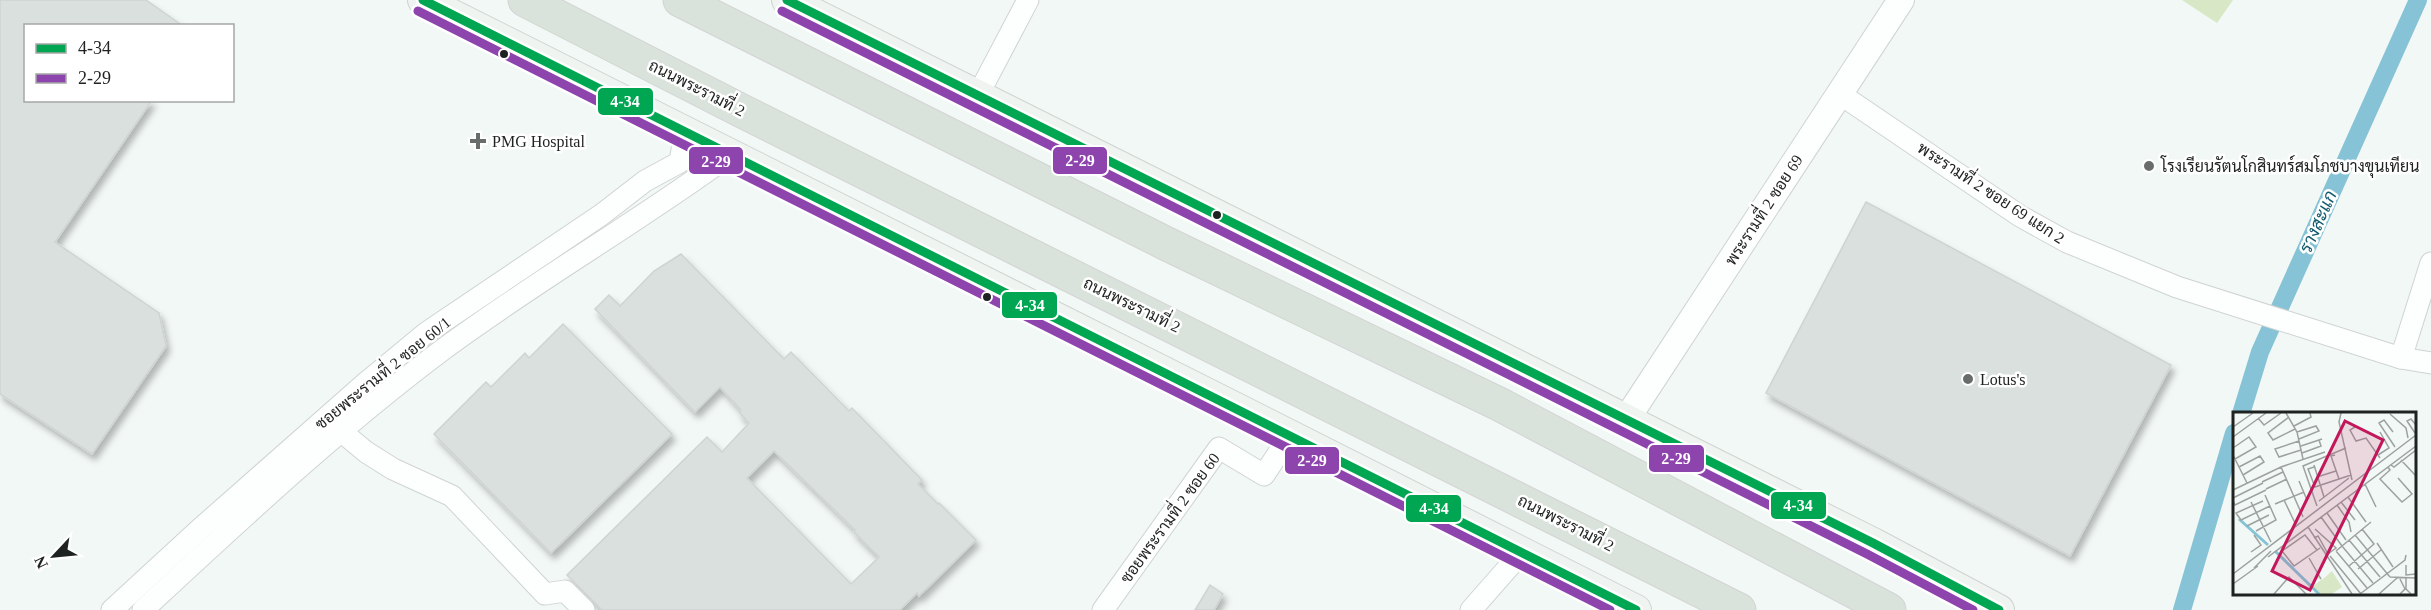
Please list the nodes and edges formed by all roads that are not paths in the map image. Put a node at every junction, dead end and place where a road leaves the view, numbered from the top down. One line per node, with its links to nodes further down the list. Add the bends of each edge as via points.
1 (423, 0): 9 (main road)
2 (525, 0): 24 (highway, ถนนพระรามที่ 2)
3 (680, 0): 25 (highway, via 1167,244 1499,404)
4 (787, 0): 8 (main road)
5 (1028, 0): 8 (street)
6 (1901, 0): 7 (street, พระรามที่ 2 ซอย 69)
7 (1840, 94): 12 (street, พระรามที่ 2 ซอย 69 แยก 2, via 1994,199 2067,243 2177,286); 14 (street, พระรามที่ 2 ซอย 69)
8 (978, 96): 14 (main road)
9 (685, 132): 10 (main road); 18 (street, ซอยพระรามที่ 2 ซอย 60/1, via 680,162 645,181 426,333)
10 (730, 154): 15 (street, ซอยพระรามที่ 2 ซอย 60/1, via 441,351); 16 (main road)
11 (2431, 263): 12 (street)
12 (2401, 358): 13 (street, พระรามที่ 2 ซอย 69 แยก 2)
13 (2431, 363)
14 (1626, 420): 26 (main road)
15 (342, 432): 19 (street, ซอยพระรามที่ 2 ซอย 60/1); 20 (street, via 393,469 452,496 545,594 565,591)
16 (1291, 434): 17 (main road); 21 (street, ซอยพระรามที่ 2 ซอย 60, via 1264,475 1219,448)
17 (1522, 552): 22 (street); 23 (main road)
18 (112, 610)
19 (143, 610)
20 (584, 610)
21 (1103, 610)
22 (1471, 610)
23 (1635, 610)
24 (1739, 610)
25 (1890, 610)
26 (1999, 610)

